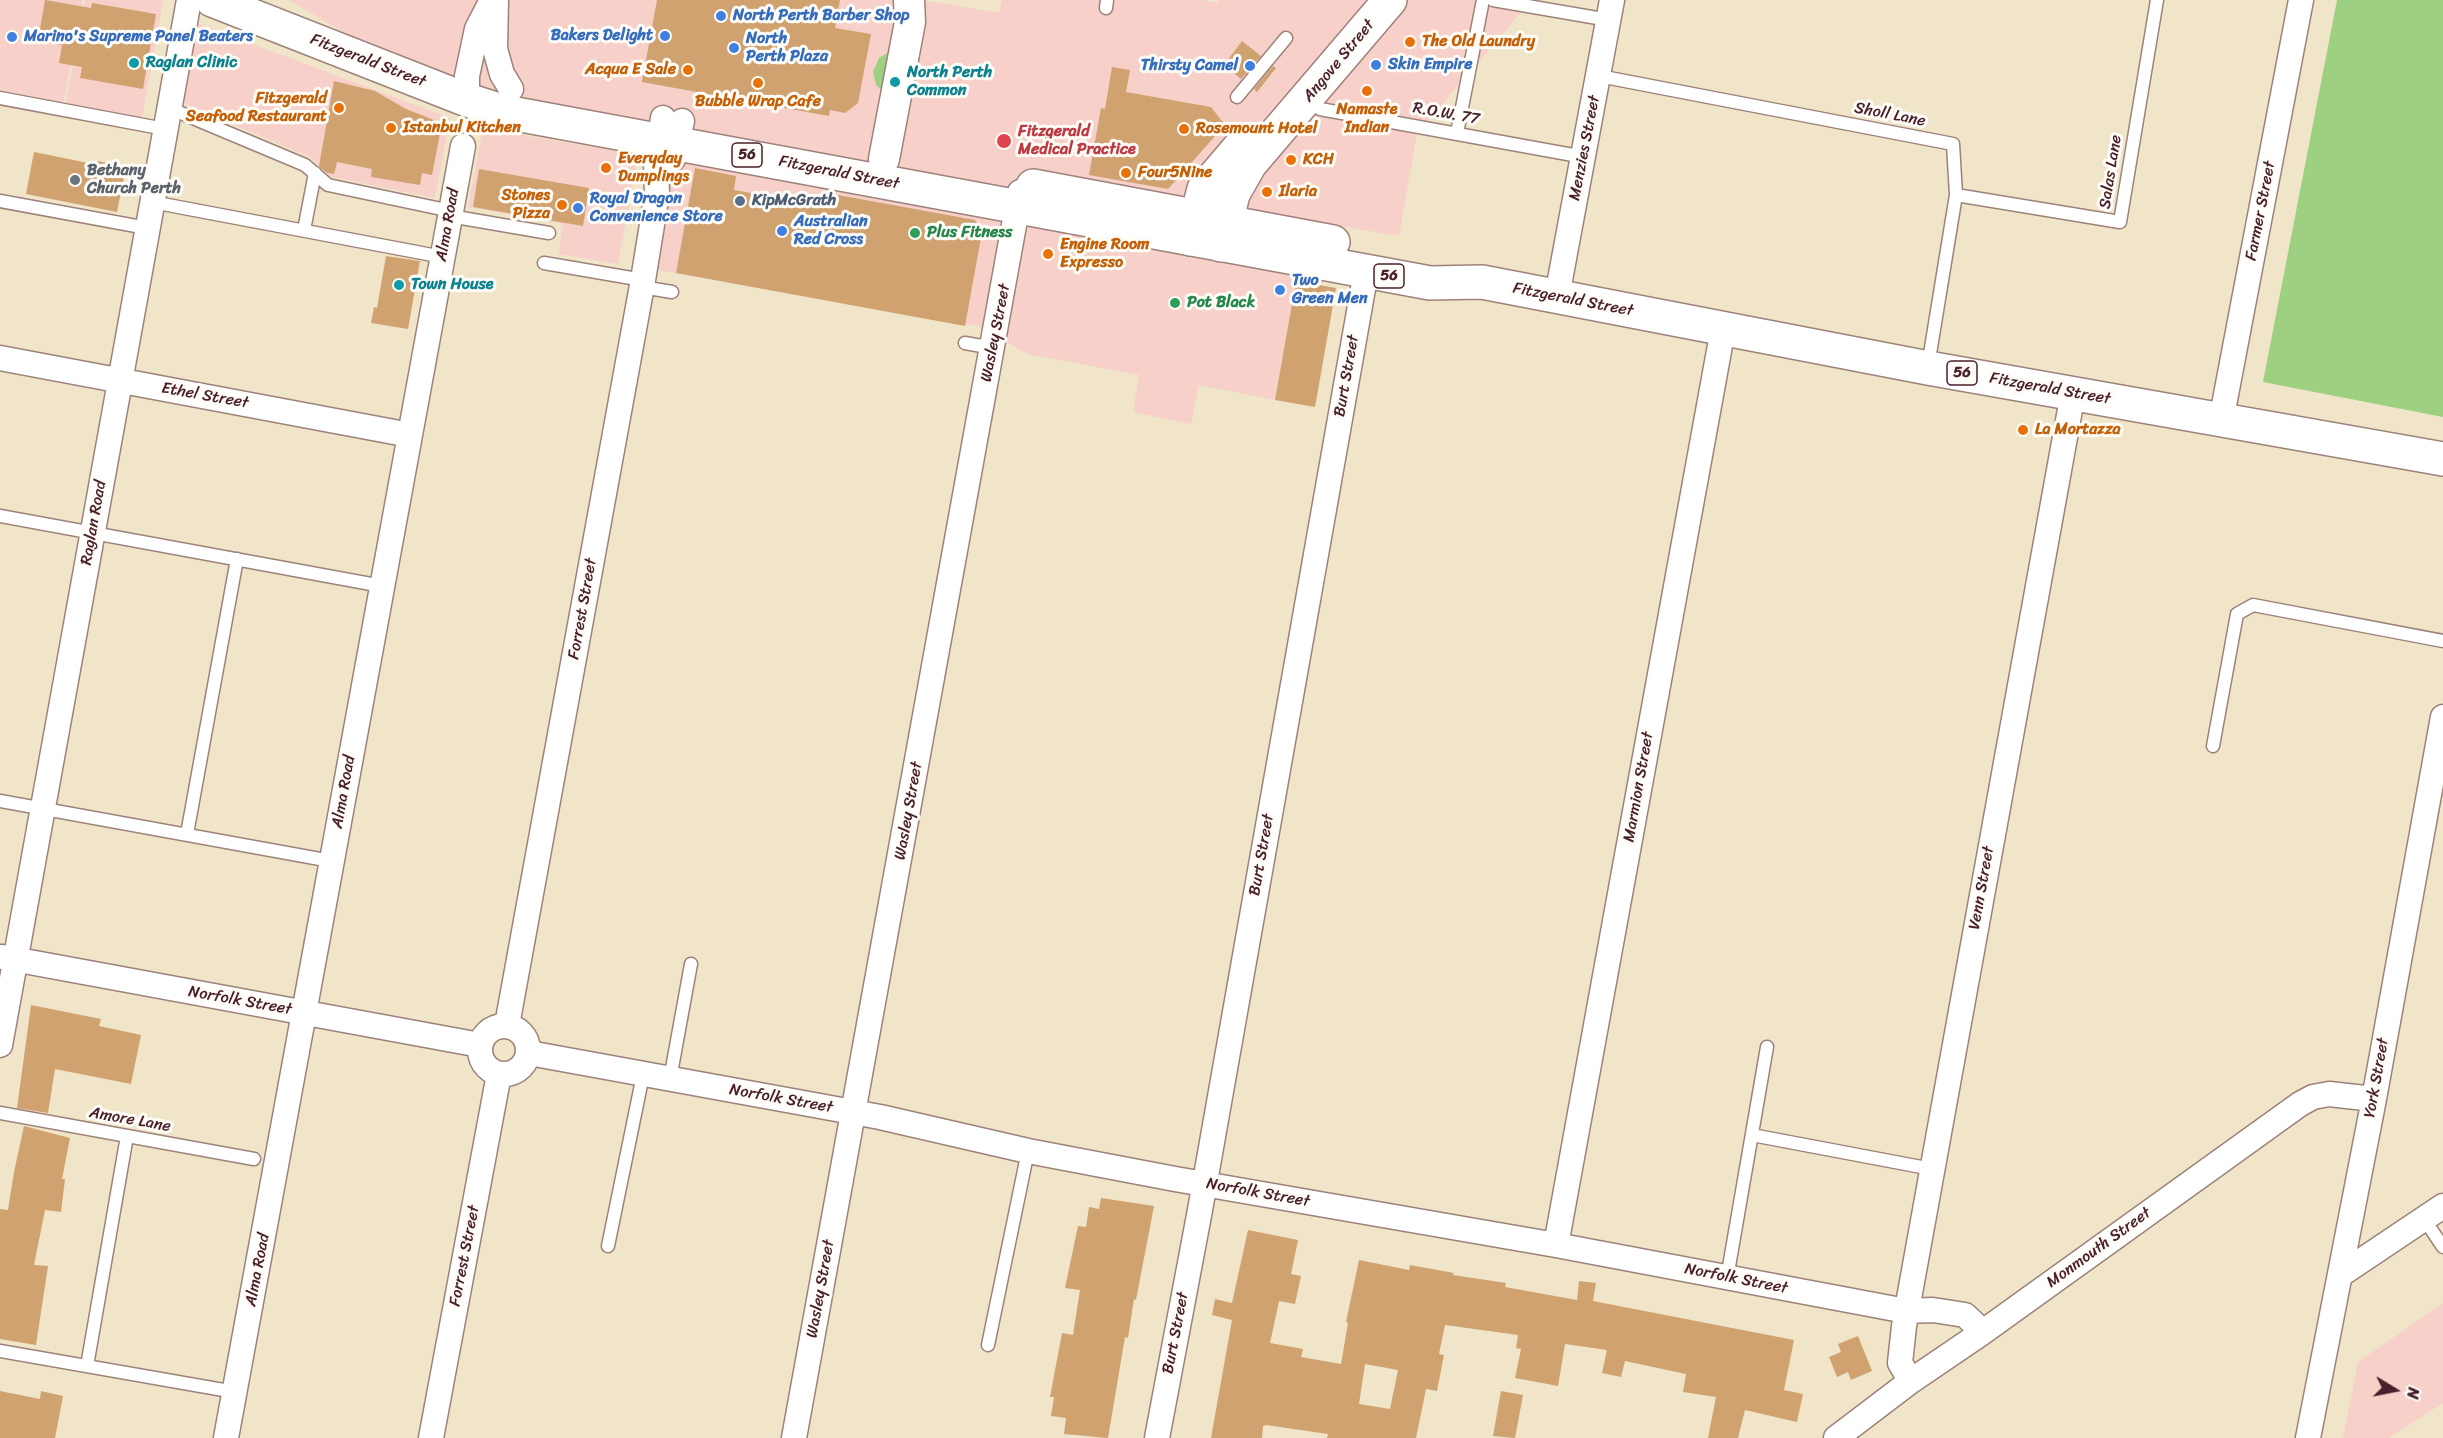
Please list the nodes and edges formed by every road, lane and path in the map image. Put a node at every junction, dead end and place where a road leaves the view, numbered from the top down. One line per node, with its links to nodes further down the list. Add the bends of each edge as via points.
1 (189, 0): 20 (street, Raglan Road)
2 (212, 0): 15 (main road, Fitzgerald Street / 56)
3 (270, 0): 15 (main road, Fitzgerald Street / 56)
4 (494, 0): 15 (street, via 477,29); 16 (street, via 495,49)
5 (909, 0): 25 (street, via 910,22)
6 (1366, 0): 34 (main road, Angove Street, via 1204,189)
7 (1389, 0): 19 (main road, Angove Street)
8 (1483, 0): 22 (lane)
9 (1493, 0): 12 (lane)
10 (2157, 0): 28 (lane, Salas Lane, via 2120,222)
11 (2301, 0): 50 (street, Farmer Street)
12 (1611, 10): 14 (street, Menzies Street)
13 (1286, 38): 17 (lane)
14 (1599, 76): 24 (street, Menzies Street); 28 (lane, Sholl Lane, via 1953,144)
15 (467, 88): 16 (main road, Fitzgerald Street / 56); 21 (main road, Fitzgerald Street / 56, via 505,112)
16 (511, 89): 21 (main road, Fitzgerald Street / 56)
17 (1237, 97)
18 (0, 98): 20 (lane, via 39,102 79,117)
19 (1307, 98): 22 (lane, R.O.W. 77, via 1320,109); 34 (main road, Angove Street, via 1250,164)
20 (167, 119): 26 (lane, via 305,165); 30 (street, Raglan Road)
21 (671, 130): 25 (main road, Fitzgerald Street / 56); 27 (main road, Fitzgerald Street / 56); 40 (street, Forrest Street, via 672,165 657,194)
22 (1457, 133): 24 (lane, R.O.W. 77)
23 (463, 146): 31 (street, Alma Road)
24 (1584, 157): 42 (street, Menzies Street)
25 (884, 159): 27 (main road, Fitzgerald Street / 56)
26 (315, 173): 31 (lane, via 328,185); 33 (lane)
27 (1020, 195): 34 (main road, Fitzgerald Street / 56); 45 (street, Wasley Street)
28 (1956, 195): 47 (lane, Sholl Lane)
29 (0, 201): 32 (lane)
30 (152, 202): 32 (street, Raglan Road); 33 (lane)
31 (450, 213): 35 (lane); 36 (street, Alma Road)
32 (147, 228): 48 (street, Raglan Road)
33 (304, 230): 36 (lane)
34 (1208, 231): 38 (main road, Fitzgerald Street / 56); 39 (main road, Fitzgerald Street / 56, via 1437,262)
35 (549, 234)
36 (443, 256): 51 (street, Alma Road)
37 (544, 263): 40 (lane)
38 (1366, 272): 39 (main road, Fitzgerald Street / 56, via 1430,284); 83 (street, Burt Street)
39 (1482, 282): 42 (main road, Fitzgerald Street / 56)
40 (642, 284): 41 (lane); 67 (street, Forrest Street)
41 (672, 292)
42 (1557, 296): 43 (main road, Fitzgerald Street / 56)
43 (1723, 329): 47 (main road, Fitzgerald Street / 56); 85 (street, Marmion Street)
44 (964, 344): 45 (lane)
45 (993, 348): 76 (street, Wasley Street)
46 (0, 358): 48 (street, Ethel Street)
47 (1928, 368): 49 (main road, Fitzgerald Street / 56)
48 (120, 381): 51 (street, Ethel Street); 54 (street, Raglan Road)
49 (2073, 393): 50 (main road, Fitzgerald Street / 56); 82 (street, Venn Street)
50 (2221, 421): 52 (main road, Fitzgerald Street / 56)
51 (410, 435): 56 (street, Alma Road)
52 (2443, 459)
53 (0, 516): 54 (lane)
54 (92, 532): 55 (lane); 61 (street, Raglan Road)
55 (237, 559): 56 (lane); 62 (lane)
56 (382, 586): 63 (street, Alma Road)
57 (2443, 641): 59 (lane, via 2253,605 2237,614)
58 (2443, 717): 75 (street, York Street)
59 (2213, 746)
60 (0, 801): 61 (lane)
61 (42, 809): 62 (lane); 64 (street, Raglan Road)
62 (187, 834): 63 (lane)
63 (331, 861): 66 (street, Alma Road)
64 (8, 958): 66 (street, Norfolk Street); 68 (street, Raglan Road)
65 (691, 964): 74 (lane)
66 (305, 1013): 69 (street, Norfolk Street); 96 (street, Alma Road)
67 (507, 1025): 69 (street, via 485,1034); 71 (street, via 519,1030 527,1040)
68 (0, 1045)
69 (480, 1045): 72 (street, via 480,1058 487,1068)
70 (1767, 1047): 78 (lane)
71 (529, 1053): 72 (street, via 518,1070); 73 (street, Norfolk Street)
72 (499, 1074): 98 (street, Forrest Street)
73 (643, 1075): 74 (street, Norfolk Street); 86 (lane)
74 (670, 1079): 76 (street, Norfolk Street)
75 (2374, 1099): 88 (street, York Street); 91 (street, Monmouth Street, via 2329,1094 2300,1104)
76 (854, 1112): 80 (street, Norfolk Street); 99 (street, Wasley Street)
77 (0, 1113): 79 (lane, Amore Lane)
78 (1752, 1135): 82 (lane); 89 (lane)
79 (127, 1136): 81 (lane, Amore Lane); 94 (lane)
80 (1028, 1151): 83 (street, Norfolk Street); 92 (lane)
81 (254, 1159)
82 (1932, 1169): 90 (street, Venn Street)
83 (1204, 1184): 85 (street, Norfolk Street); 100 (street, Burt Street)
84 (2434, 1212): 87 (lane); 88 (street)
85 (1556, 1245): 89 (street, Norfolk Street)
86 (608, 1246)
87 (2443, 1247)
88 (2340, 1275): 102 (street, York Street)
89 (1727, 1278): 90 (street, Norfolk Street)
90 (1906, 1311): 91 (street, Norfolk Street, via 1965,1315); 95 (street, Venn Street, via 1900,1363)
91 (1983, 1332): 95 (street, Monmouth Street)
92 (988, 1345)
93 (0, 1351): 94 (lane)
94 (87, 1366): 96 (lane)
95 (1911, 1381): 101 (street, Monmouth Street)
96 (235, 1392): 97 (street, Alma Road)
97 (226, 1438)
98 (431, 1438)
99 (794, 1438)
100 (1157, 1438)
101 (1836, 1438)
102 (2308, 1438)

